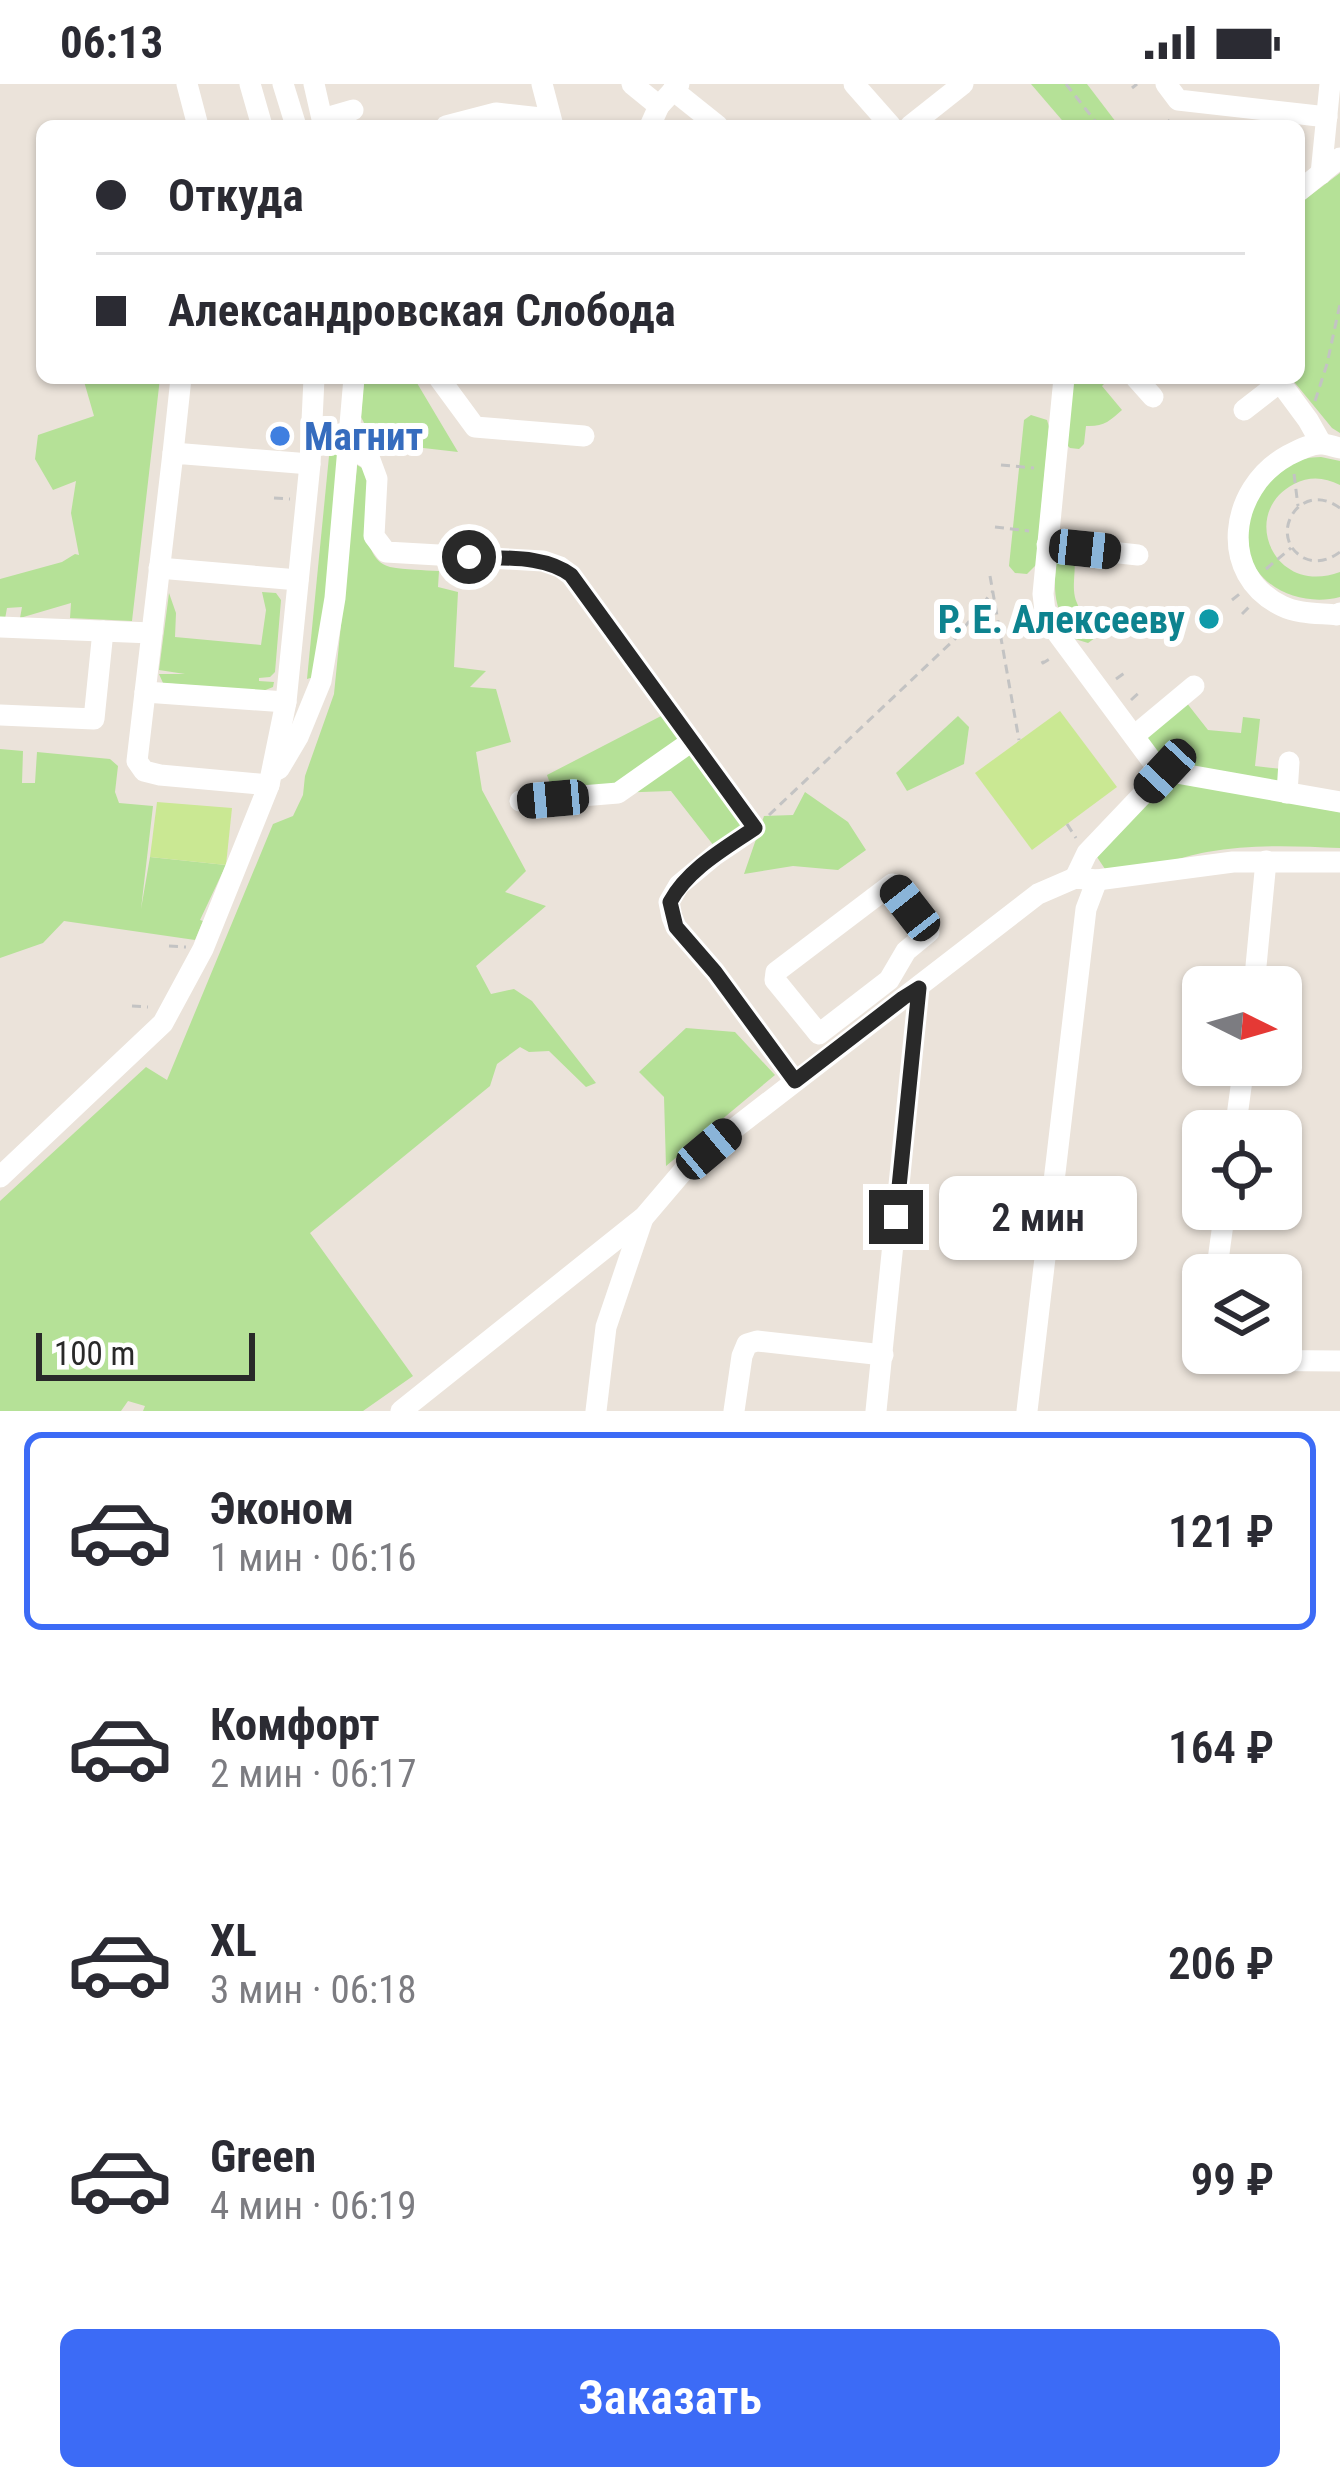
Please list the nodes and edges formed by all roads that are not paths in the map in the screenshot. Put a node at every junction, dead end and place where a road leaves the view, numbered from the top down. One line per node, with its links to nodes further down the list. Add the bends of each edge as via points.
1 (188, 84): 14 (street)
2 (250, 84): 15 (street)
3 (283, 84): 16 (street)
4 (314, 84): 12 (street, via 322,118)
5 (542, 84): 19 (street)
6 (632, 84): 11 (street)
7 (854, 84): 21 (street)
8 (963, 84): 22 (street)
9 (1166, 84): 13 (street, via 1178,100)
10 (1330, 84): 13 (street)
11 (665, 101): 20 (street)
12 (353, 110)
13 (1327, 117): 24 (street)
14 (197, 120)
15 (260, 120)
16 (294, 120)
17 (467, 120): 18 (street, via 496,112)
18 (536, 120)
19 (550, 120)
20 (705, 120)
21 (886, 120)
22 (918, 120)
23 (1340, 158): 24 (street)
24 (1321, 174): 25 (street)
25 (1305, 186)
26 (180, 384): 39 (street)
27 (314, 384): 40 (street)
28 (353, 384): 37 (street)
29 (443, 384): 36 (street, via 475,427)
30 (1063, 384): 41 (street)
31 (1141, 384): 34 (street)
32 (1273, 384): 35 (street)
33 (1281, 384): 38 (street)
34 (1153, 397)
35 (1244, 410)
36 (584, 436)
37 (348, 446): 54 (street, via 370,460 374,536 386,552 560,567); 57 (street, via 321,681)
38 (1331, 446): 45 (street, via 1271,466 1248,493 1239,547 1269,599 1288,609)
39 (173, 453): 40 (street); 43 (street)
40 (310, 464): 44 (street)
41 (1048, 539): 42 (street); 53 (street, via 1045,611)
42 (1138, 555)
43 (160, 568): 44 (street); 48 (street)
44 (298, 580): 51 (street)
45 (1340, 613)
46 (0, 627): 47 (street)
47 (103, 631): 48 (street); 52 (street, via 94,719)
48 (152, 634): 50 (street)
49 (1195, 686): 53 (street)
50 (145, 692): 51 (street); 57 (street, via 137,761 144,771)
51 (286, 702): 57 (street)
52 (0, 716)
53 (1134, 736): 56 (street)
54 (692, 741): 59 (street, via 618,793); 66 (street, via 755,828 679,885 670,902 676,927)
55 (1289, 763): 58 (street)
56 (1165, 771): 58 (street); 63 (street, via 1088,853)
57 (269, 785): 67 (street, via 203,949 163,1023)
58 (1287, 793): 60 (street)
59 (520, 801)
60 (1340, 802)
61 (1266, 861): 62 (street); 63 (street); 64 (street)
62 (1340, 862)
63 (1086, 879): 65 (street, via 1038,894); 76 (street)
64 (1256, 966)
65 (904, 988): 65 (street, via 906,951 929,932 892,884 775,976 819,1034); 66 (street); 69 (street)
66 (795, 1081): 68 (street, via 683,1170)
67 (0, 1177)
68 (644, 1217): 72 (street); 73 (street, via 606,1327)
69 (883, 1355): 74 (street, via 747,1344); 75 (street)
70 (1302, 1361): 71 (street)
71 (1340, 1361)
72 (402, 1411)
73 (596, 1411)
74 (734, 1411)
75 (876, 1411)
76 (1027, 1411)

